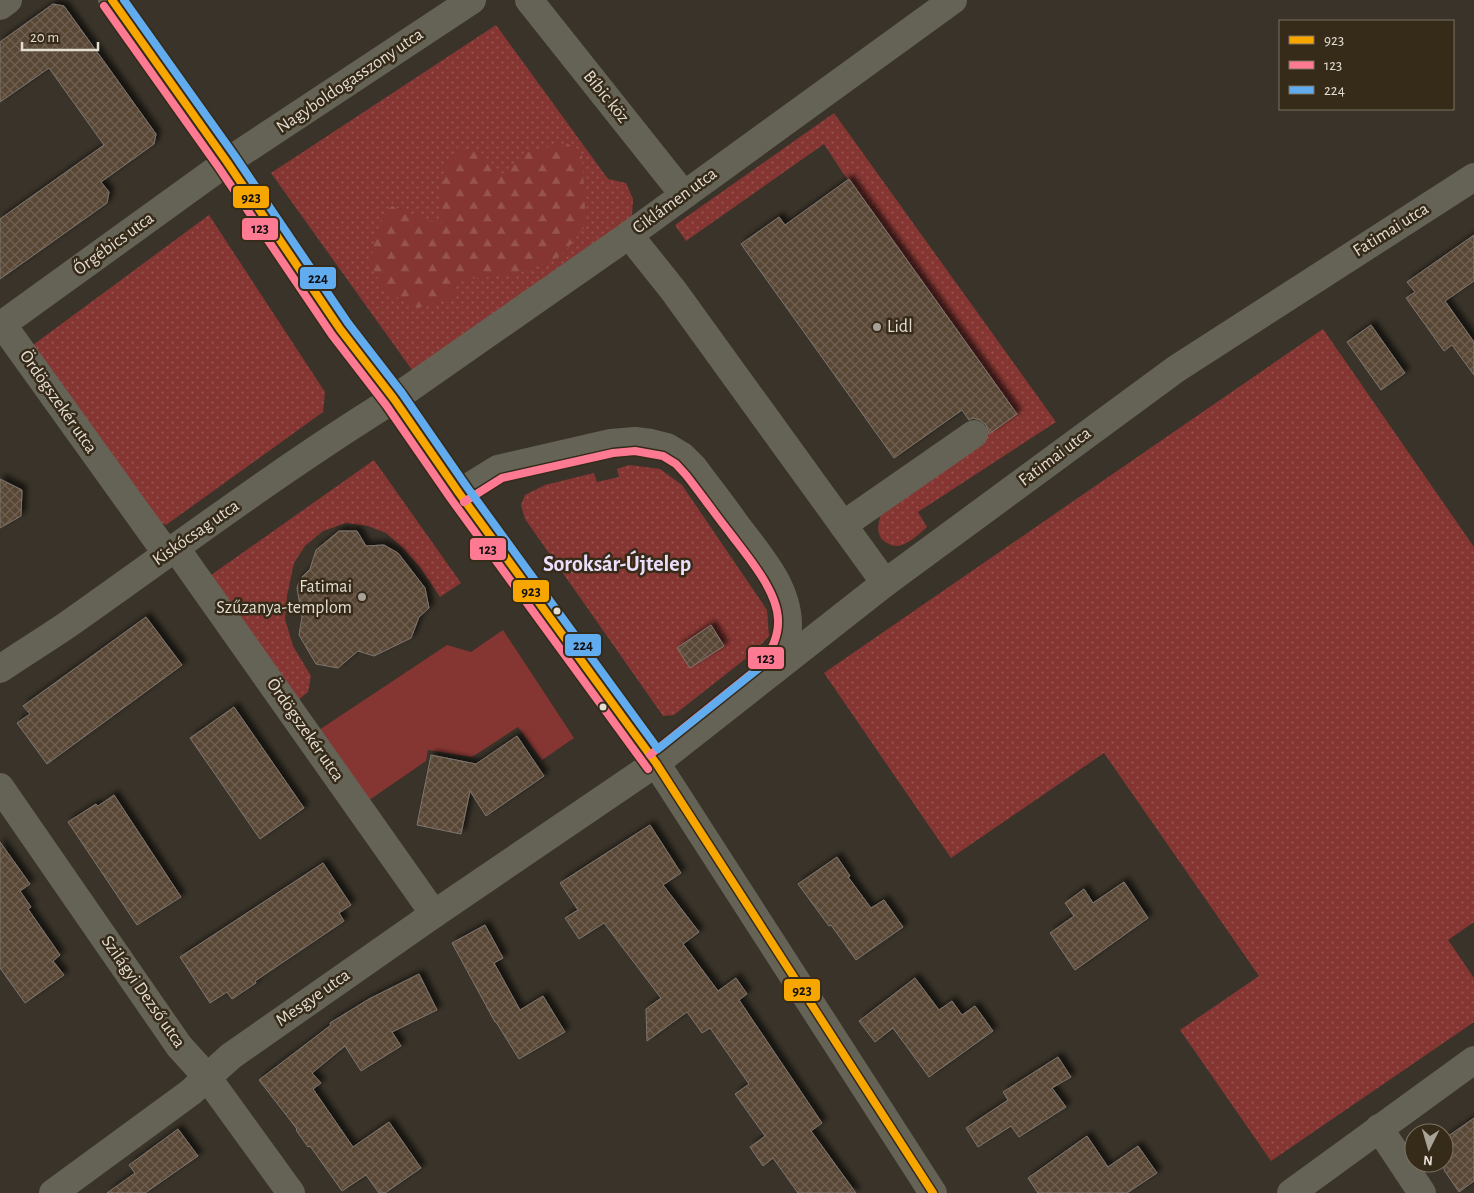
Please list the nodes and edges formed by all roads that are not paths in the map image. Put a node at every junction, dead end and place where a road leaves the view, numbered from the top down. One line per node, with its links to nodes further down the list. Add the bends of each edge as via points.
1 (8, 0): 6 (street)
2 (112, 0): 7 (street)
3 (472, 0): 7 (street, Nagyboldogasszony utca)
4 (529, 0): 9 (street, Bíbic köz)
5 (953, 0): 9 (street, Ciklámen utca)
6 (0, 6)
7 (227, 162): 11 (street, Őrgébics utca); 12 (street, via 340,329)
8 (1474, 178): 17 (street, Fatimai utca, via 1176,369)
9 (684, 194): 10 (street, Ciklámen utca)
10 (629, 235): 12 (street, Ciklámen utca); 15 (street, via 673,290)
11 (1, 325): 16 (street, Ördögszekér utca)
12 (394, 399): 14 (street); 16 (street, Kiskócsag utca)
13 (974, 434): 15 (street)
14 (459, 493): 19 (street, via 498,469 611,443 635,441 667,447 694,468 765,564 781,592 788,615 787,639); 20 (street)
15 (843, 525): 17 (street)
16 (171, 550): 18 (street, Kiskócsag utca, via 65,626); 22 (street, Ördögszekér utca, via 303,727)
17 (885, 583): 19 (street, Fatimai utca)
18 (3, 659)
19 (770, 672): 20 (street, Fatimai utca)
20 (656, 763): 22 (street, Mesgye utca); 28 (street)
21 (0, 787): 24 (street, Szilágyi Dezső utca, via 179,1046)
22 (434, 914): 24 (street, Mesgye utca, via 231,1056)
23 (1474, 1060): 25 (street)
24 (207, 1077): 26 (street, Mesgye utca); 27 (street, Szilágyi Dezső utca)
25 (1379, 1128): 29 (street); 30 (street)
26 (53, 1193)
27 (291, 1193)
28 (933, 1193)
29 (1291, 1193)
30 (1422, 1193)

